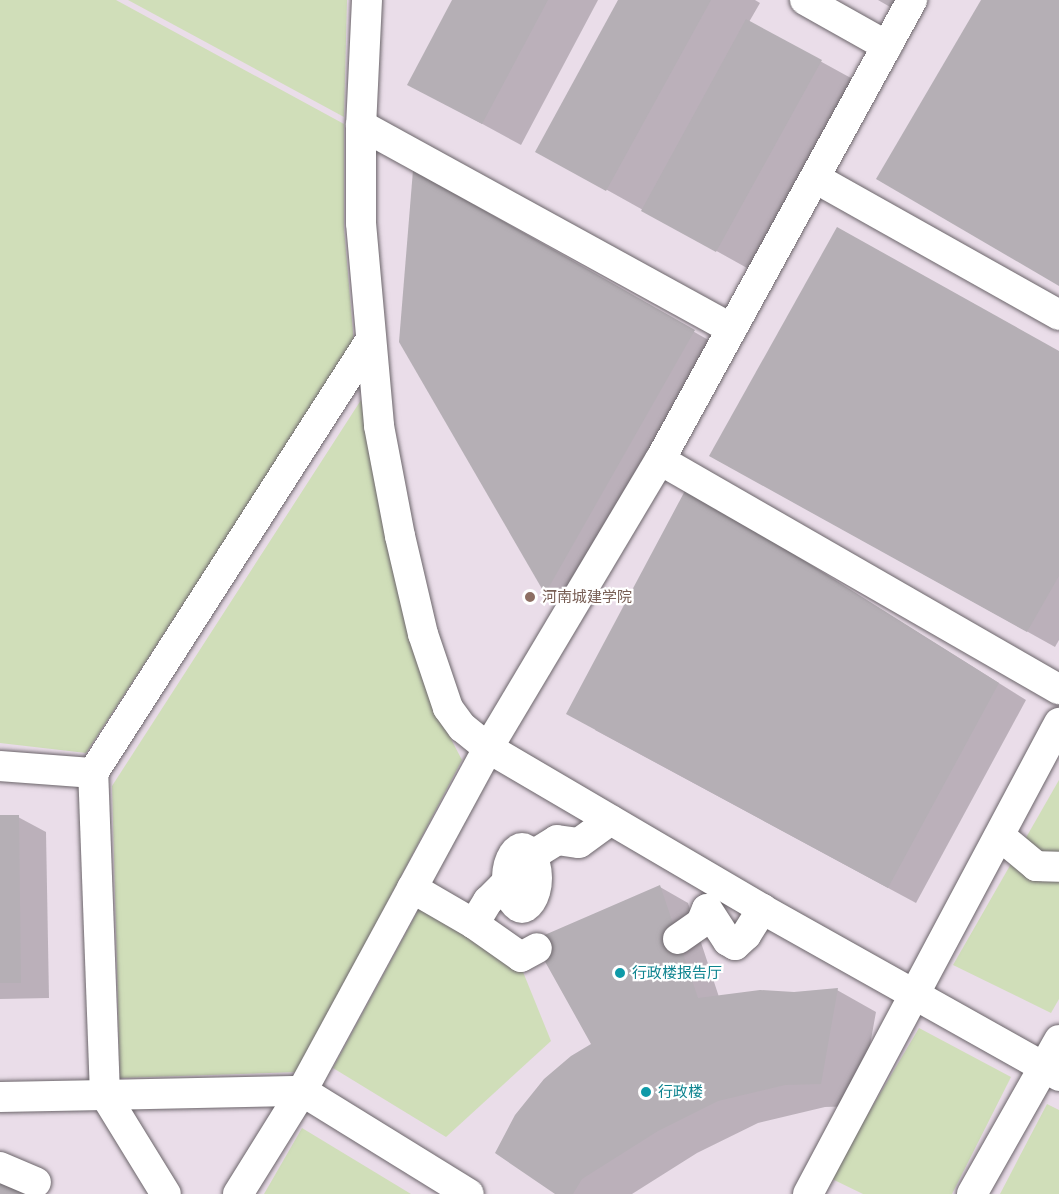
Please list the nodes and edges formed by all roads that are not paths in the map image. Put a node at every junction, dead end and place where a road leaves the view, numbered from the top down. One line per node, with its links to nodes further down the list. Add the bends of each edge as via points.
1 (368, 0): 5 (street)
2 (805, 0): 4 (street)
3 (912, 0): 4 (street)
4 (887, 46): 6 (street)
5 (361, 125): 8 (street); 9 (street, via 361,223)
6 (814, 178): 7 (street); 8 (street)
7 (1059, 315)
8 (732, 329): 10 (street)
9 (370, 341): 13 (street, via 379,426 423,634 448,708 462,727); 15 (street)
10 (660, 460): 11 (street); 13 (street)
11 (1059, 689)
12 (1059, 723): 17 (street)
13 (488, 748): 16 (street); 19 (street)
14 (0, 766): 15 (street)
15 (93, 773): 29 (street)
16 (611, 820): 20 (street); 22 (street, via 579,843 557,840 524,865 488,901)
17 (1000, 836): 18 (street, via 1036,866); 25 (street)
18 (1059, 867)
19 (412, 888): 22 (street); 28 (street)
20 (714, 897): 21 (street); 21 (street, via 728,941 735,945); 23 (street, via 701,923)
21 (762, 909): 25 (street)
22 (474, 924): 24 (street, via 521,957)
23 (678, 939)
24 (537, 948)
25 (916, 993): 27 (street); 36 (street)
26 (1059, 1040): 27 (street)
27 (1051, 1072): 37 (street)
28 (302, 1091): 29 (street); 34 (street); 35 (street)
29 (105, 1095): 30 (street); 33 (street)
30 (0, 1097)
31 (0, 1167): 32 (street)
32 (36, 1182)
33 (166, 1194)
34 (238, 1194)
35 (470, 1194)
36 (808, 1194)
37 (972, 1194)

